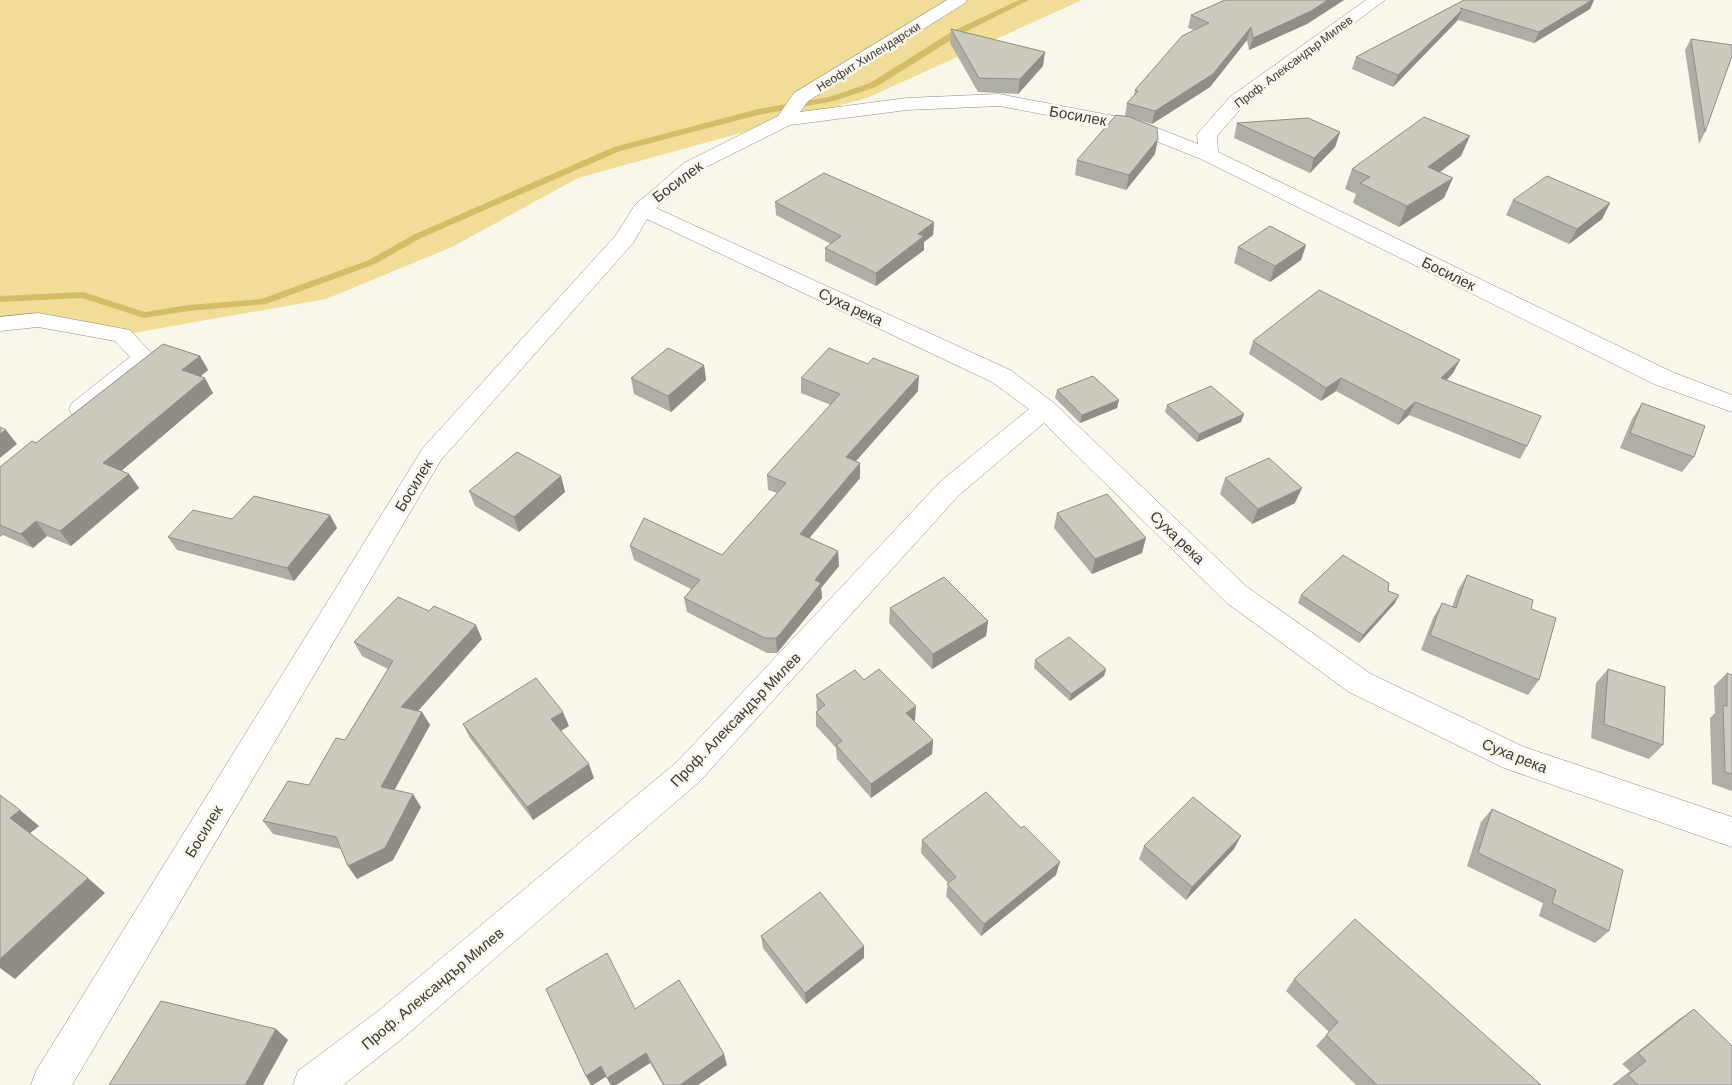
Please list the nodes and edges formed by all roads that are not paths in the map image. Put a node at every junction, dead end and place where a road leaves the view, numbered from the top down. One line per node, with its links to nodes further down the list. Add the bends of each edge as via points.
1 (959, 0): 3 (street, Неофит Хилендарски, via 801,97)
2 (1377, 0): 4 (street, Проф. Александър Милев, via 1237,101 1207,135)
3 (785, 120): 4 (street, Босилек, via 907,104 999,100 1132,125); 5 (street, Босилек, via 691,167)
4 (1208, 155): 7 (street, Босилек, via 1662,378)
5 (642, 209): 8 (street, Суха река, via 1001,376); 11 (street, Босилек, via 625,238 432,454)
6 (0, 324): 9 (street, via 38,320 122,335 144,358)
7 (1732, 404)
8 (1045, 409): 10 (street, Суха река, via 1237,595 1360,683 1516,758); 12 (street, Проф. Александър Милев, via 950,488 689,771 390,1025)
9 (61, 425)
10 (1732, 832)
11 (50, 1085)
12 (312, 1085)

